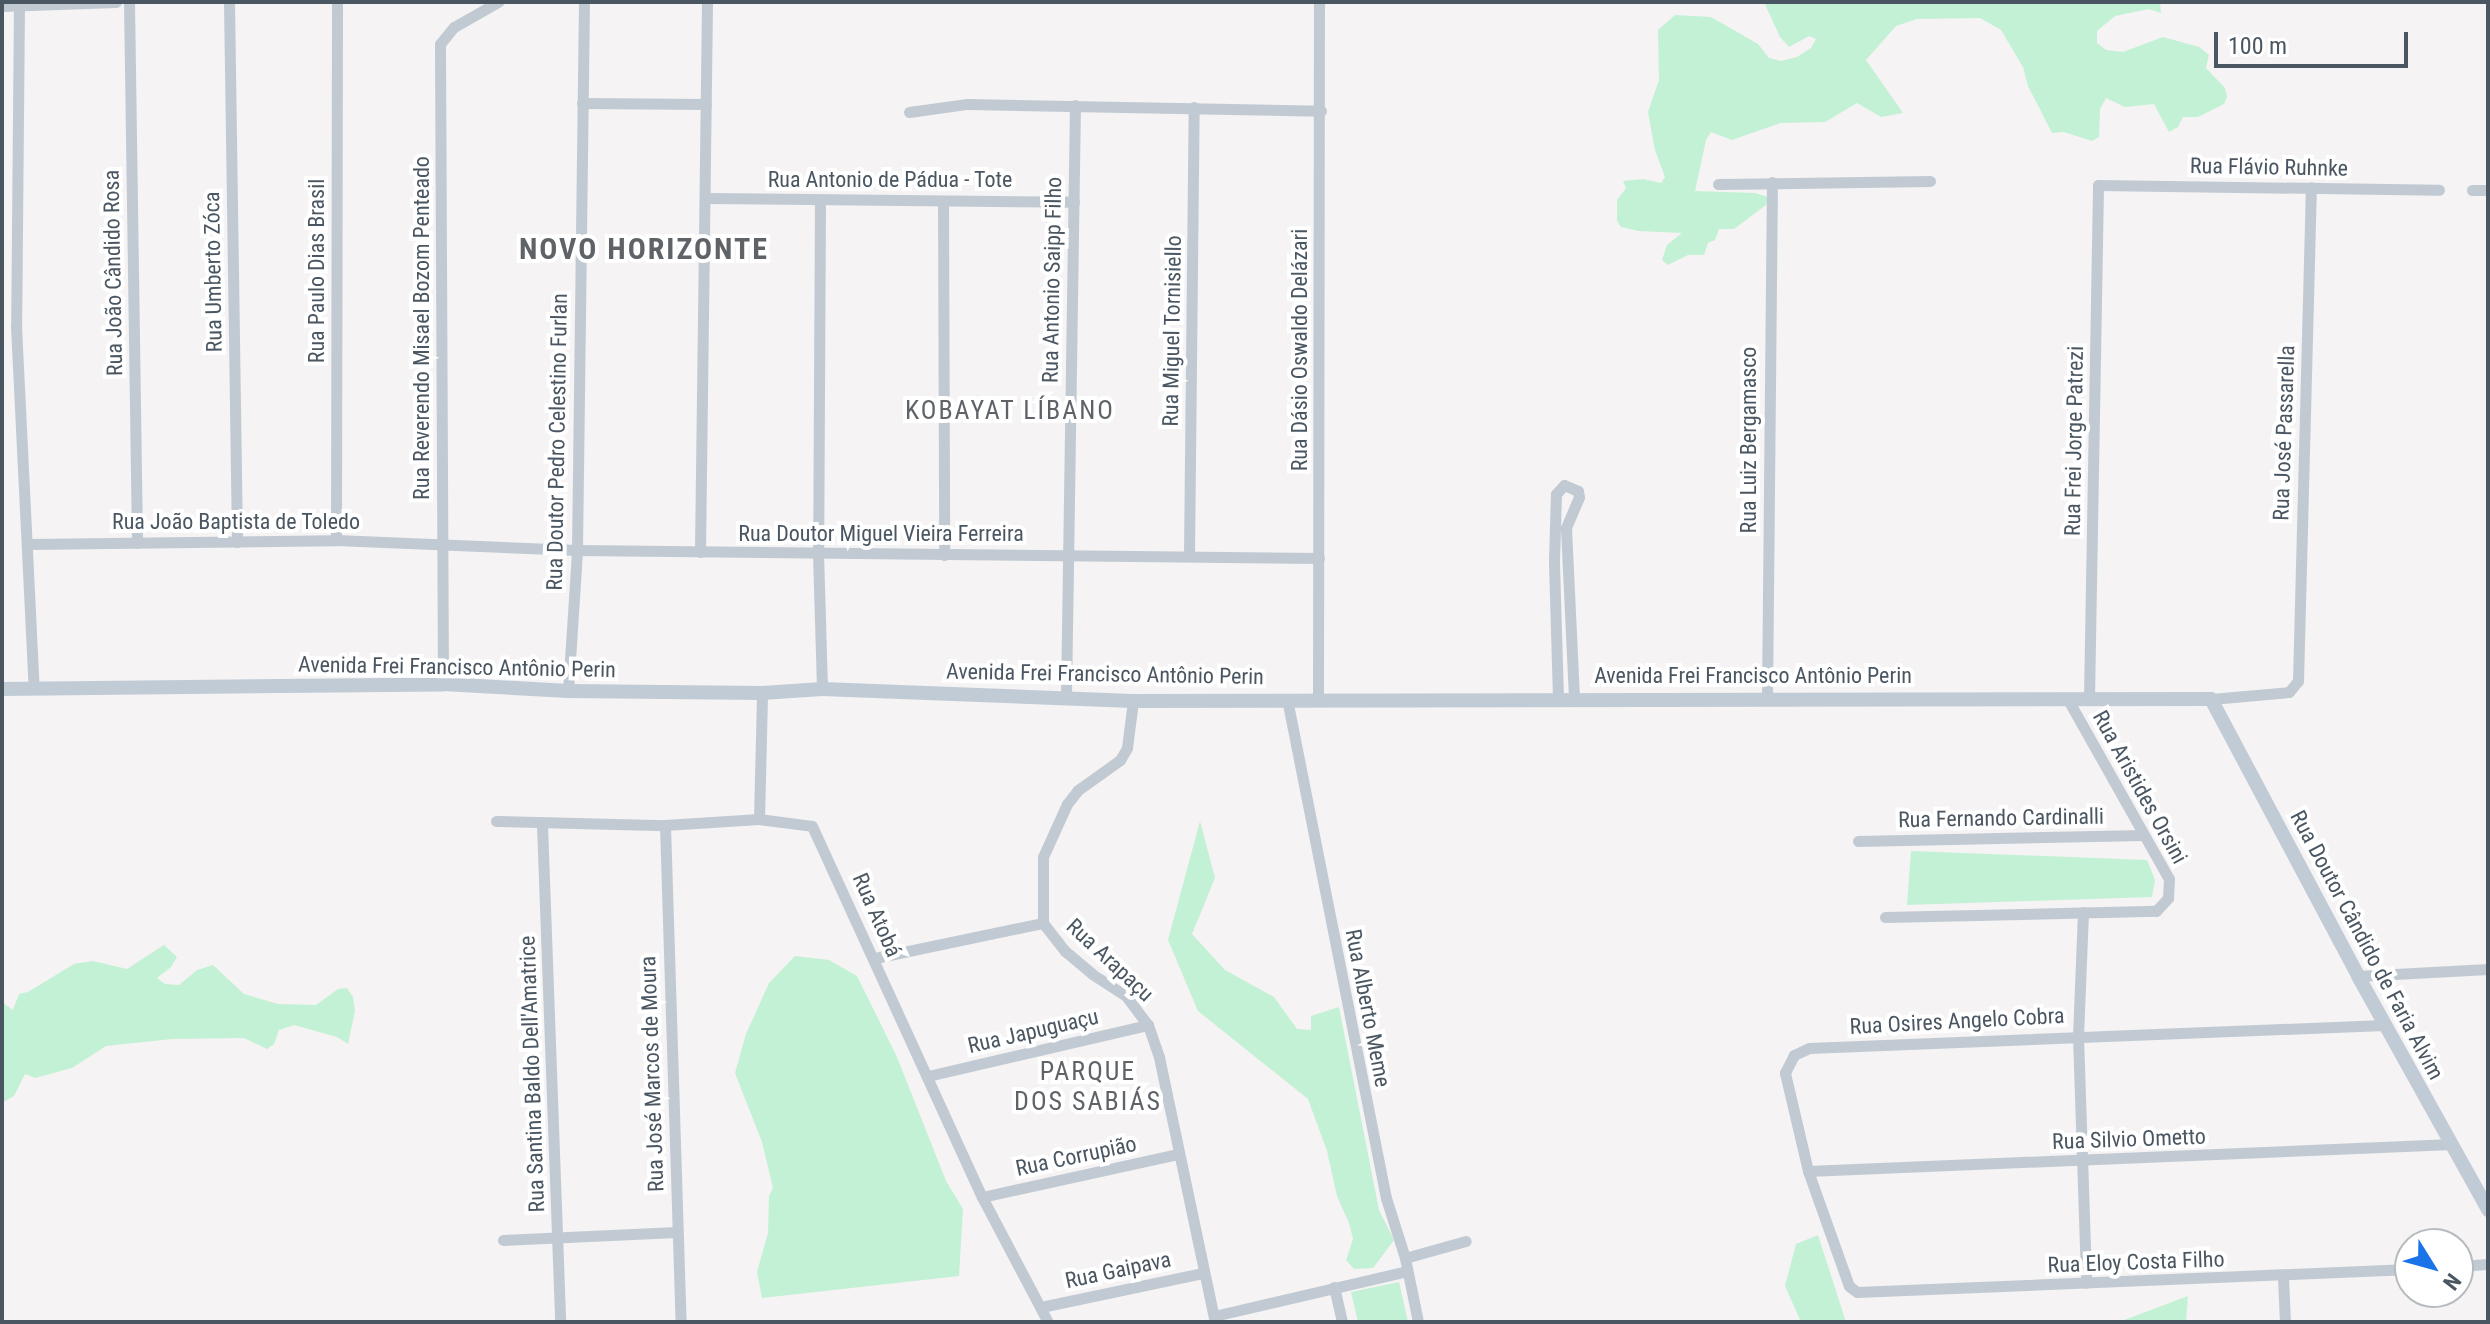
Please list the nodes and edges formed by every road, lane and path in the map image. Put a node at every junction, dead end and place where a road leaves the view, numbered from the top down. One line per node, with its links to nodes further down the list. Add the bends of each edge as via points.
1 (116, 2): 9 (street)
2 (129, 2): 33 (street, Rua João Cândido Rosa)
3 (229, 2): 32 (street, Rua Umberto Zóca)
4 (337, 2): 31 (street, Rua Paulo Dias Brasil)
5 (498, 2): 34 (street, Rua Reverendo Misael Bozom Penteado, via 454,27 440,44)
6 (584, 2): 11 (street, Rua Doutor Pedro Celestino Furlan)
7 (707, 2): 12 (street)
8 (1319, 2): 15 (street, Rua Dásio Oswaldo Delázari)
9 (19, 4): 10 (street); 29 (street)
10 (2, 6)
11 (582, 103): 12 (street); 36 (street, Rua Doutor Pedro Celestino Furlan)
12 (706, 104): 25 (street)
13 (1075, 105): 14 (street); 16 (street, via 967,104); 28 (street, Rua Antonio Saipp Filho)
14 (1194, 107): 15 (street); 41 (street, Rua Miguel Tornisiello)
15 (1321, 111): 42 (street, Rua Dásio Oswaldo Delázari)
16 (909, 112)
17 (1930, 181): 18 (street)
18 (1772, 182): 19 (street); 57 (street, Rua Luiz Bergamasco)
19 (1718, 184)
20 (2098, 185): 21 (street, Rua Flávio Ruhnke); 55 (street, Rua Frei Jorge Patrezi)
21 (2311, 187): 22 (street, Rua Flávio Ruhnke); 43 (street, Rua José Passarella)
22 (2439, 190)
23 (2472, 190): 24 (street)
24 (2488, 190)
25 (706, 198): 26 (street, Rua Antonio de Pádua - Tote); 37 (street)
26 (820, 200): 27 (street, Rua Antonio de Pádua - Tote); 38 (street)
27 (943, 201): 28 (street, Rua Antonio de Pádua - Tote); 39 (street)
28 (1074, 202): 40 (street, Rua Antonio Saipp Filho)
29 (16, 326): 30 (street); 35 (street)
30 (2, 332)
31 (336, 540): 32 (street, Rua João Baptista de Toledo); 34 (street, Rua João Baptista de Toledo)
32 (237, 542): 33 (street, Rua João Baptista de Toledo)
33 (137, 543): 35 (street, Rua João Baptista de Toledo)
34 (443, 543): 36 (street, Rua Doutor Miguel Vieira Ferreira); 44 (street, Rua Reverendo Misael Bozom Penteado)
35 (29, 544): 46 (street)
36 (577, 550): 37 (street, Rua Doutor Miguel Vieira Ferreira); 48 (street, Rua Doutor Pedro Celestino Furlan)
37 (700, 552): 38 (street, Rua Doutor Miguel Vieira Ferreira)
38 (818, 553): 39 (street, Rua Doutor Miguel Vieira Ferreira); 47 (street)
39 (944, 555): 40 (street, Rua Doutor Miguel Vieira Ferreira)
40 (1067, 555): 41 (street, Rua Doutor Miguel Vieira Ferreira); 50 (street, Rua Antonio Saipp Filho)
41 (1189, 555): 42 (street, Rua Doutor Miguel Vieira Ferreira)
42 (1319, 558): 51 (street, Rua Dásio Oswaldo Delázari)
43 (2298, 681): 58 (street, Avenida Frei Francisco Antônio Perin, via 2289,692)
44 (443, 684): 46 (street, Avenida Frei Francisco Antônio Perin); 48 (street, Avenida Frei Francisco Antônio Perin)
45 (2, 689): 46 (street, Avenida Frei Francisco Antônio Perin)
46 (34, 689)
47 (822, 689): 49 (street, Avenida Frei Francisco Antônio Perin); 50 (street, Avenida Frei Francisco Antônio Perin)
48 (568, 691): 49 (street, Avenida Frei Francisco Antônio Perin)
49 (762, 693): 60 (street)
50 (1066, 696): 59 (street, Avenida Frei Francisco Antônio Perin)
51 (1318, 698): 52 (street, Avenida Frei Francisco Antônio Perin); 56 (street, Avenida Frei Francisco Antônio Perin)
52 (1558, 698): 53 (street, Avenida Frei Francisco Antônio Perin); 53 (street, via 1554,561 1556,494 1564,485 1578,491 1579,497 1566,528)
53 (1574, 698): 57 (street, Avenida Frei Francisco Antônio Perin)
54 (2067, 698): 55 (street, Avenida Frei Francisco Antônio Perin); 57 (street, Avenida Frei Francisco Antônio Perin); 64 (street, Rua Aristides Orsini)
55 (2089, 698): 58 (street, Avenida Frei Francisco Antônio Perin)
56 (1287, 699): 59 (street, Avenida Frei Francisco Antônio Perin); 86 (street, Rua Alberto Meme, via 1386,1198)
57 (1767, 699)
58 (2211, 699): 71 (street, Rua Doutor Cândido de Faria Alvim)
59 (1133, 701): 68 (street, Rua Arapaçu, via 1127,748 1120,760 1078,790 1058,819 1043,857)
60 (759, 819): 63 (street, Rua Atobá); 69 (street, Rua Atobá, via 803,822 818,832)
61 (496, 821): 62 (street, Rua Atobá)
62 (542, 825): 63 (street, Rua Atobá); 83 (street, Rua Santina Baldo Dell'Amatrice)
63 (665, 825): 82 (street, Rua José Marcos de Moura)
64 (2144, 835): 65 (street, Rua Fernando Cardinalli); 66 (street, Rua Aristides Orsini, via 2169,879 2168,898 2156,911)
65 (1858, 841)
66 (2083, 912): 67 (street); 74 (street)
67 (1885, 917)
68 (1043, 923): 69 (street); 72 (street, Rua Arapaçu, via 1065,951 1126,996)
69 (875, 958): 75 (street, Rua Atobá)
70 (2488, 969): 71 (street)
71 (2358, 976): 73 (street, Rua Doutor Cândido de Faria Alvim)
72 (1148, 1025): 75 (street, Rua Japuguaçu); 77 (street, Rua Arapaçu)
73 (2384, 1025): 74 (street, Rua Osires Angelo Cobra); 76 (street, Rua Doutor Cândido de Faria Alvim)
74 (2078, 1036): 78 (street); 79 (street, Rua Osires Angelo Cobra, via 1809,1048 1794,1055 1785,1073)
75 (928, 1076): 80 (street, Rua Atobá)
76 (2452, 1144): 78 (street, Rua Silvio Ometto); 81 (street, Rua Doutor Cândido de Faria Alvim)
77 (1178, 1154): 80 (street, Rua Corrupião); 89 (street, Rua Arapaçu)
78 (2083, 1161): 79 (street, Rua Silvio Ometto); 91 (street)
79 (1808, 1171): 93 (street, Rua Osires Angelo Cobra, via 1849,1286)
80 (982, 1197): 94 (street, Rua Atobá)
81 (2488, 1210)
82 (677, 1232): 83 (street); 97 (street, Rua José Marcos de Moura)
83 (558, 1238): 84 (street); 96 (street, Rua Santina Baldo Dell'Amatrice)
84 (503, 1240)
85 (1466, 1241): 86 (street)
86 (1405, 1258): 88 (street, Rua Alberto Meme)
87 (2394, 1270): 90 (street, Rua Eloy Costa Filho)
88 (1407, 1271): 92 (street); 100 (street, Rua Alberto Meme)
89 (1203, 1273): 94 (street, Rua Gaipava); 95 (street, Rua Arapaçu)
90 (2283, 1277): 91 (street, Rua Eloy Costa Filho); 101 (street)
91 (2086, 1283): 93 (street, Rua Eloy Costa Filho)
92 (1334, 1287): 95 (street); 99 (street)
93 (1864, 1294)
94 (1041, 1307): 98 (street, Rua Atobá)
95 (1214, 1319)
96 (560, 1322)
97 (681, 1322)
98 (1048, 1322)
99 (1342, 1322)
100 (1418, 1322)
101 (2285, 1322)

